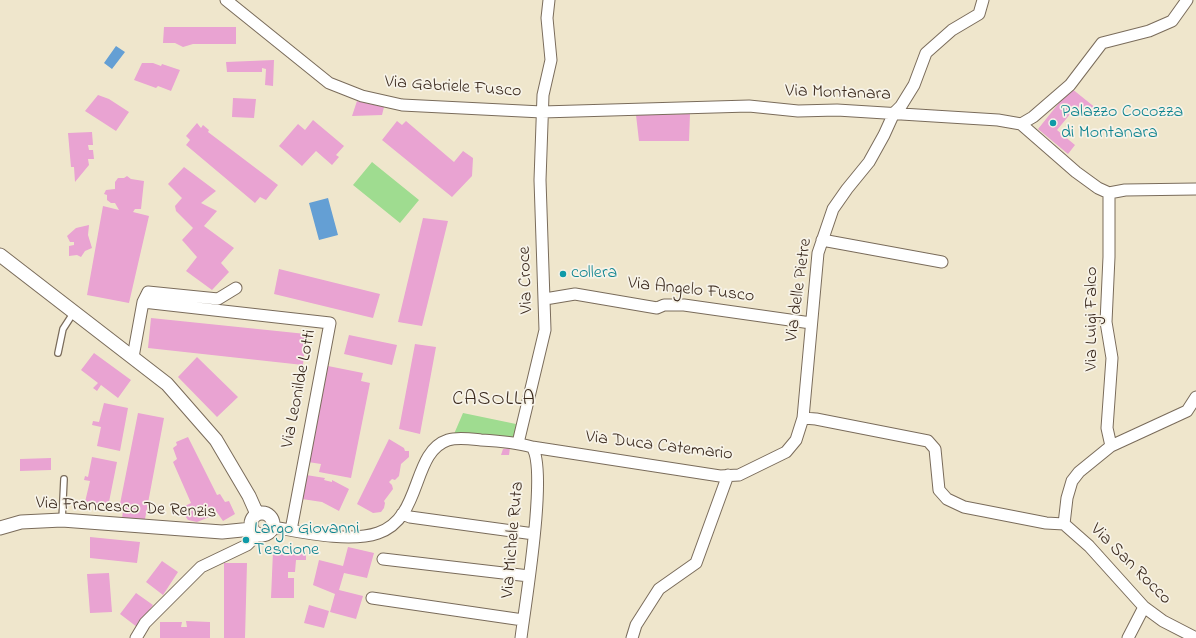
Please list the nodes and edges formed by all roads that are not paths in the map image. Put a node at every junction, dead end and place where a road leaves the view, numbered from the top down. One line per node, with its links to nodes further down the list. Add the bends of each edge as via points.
1 (226, 0): 5 (street, Via Gabriele Fusco, via 329,83 362,96 416,106)
2 (549, 0): 5 (street, Via Croce, via 547,18 551,60)
3 (983, 0): 6 (street, Via delle Pietre, via 979,14 952,30 926,53 914,85)
4 (1187, 0): 7 (street, via 1172,21 1149,31 1102,43 1070,85)
5 (542, 112): 6 (street, Via Montanara, via 749,106 798,111); 14 (street, Via Croce, via 540,180)
6 (894, 113): 7 (street, Via Montanara, via 998,120); 10 (street, Via delle Pietre, via 868,162 833,209)
7 (1021, 124): 9 (street, via 1076,172 1098,188)
8 (1196, 189): 9 (street)
9 (1109, 192): 23 (street, Via Luigi Falco, via 1110,257 1106,322 1112,358 1107,428)
10 (822, 240): 12 (street); 17 (street, Via delle Pietre, via 818,253)
11 (0, 255): 16 (street)
12 (942, 262)
13 (236, 288): 15 (street, via 218,299 148,292)
14 (545, 299): 17 (street, Via Angelo Fusco, via 575,294 657,308 664,305 684,305); 22 (street, Via Croce, via 546,330)
15 (143, 302): 19 (street); 33 (street, Via Leonilde Lotti, via 330,323)
16 (74, 312): 18 (lane, via 63,329); 19 (street)
17 (811, 324): 21 (street, Via delle Pietre)
18 (58, 353)
19 (133, 357): 27 (street, via 168,384 216,440)
20 (1196, 397): 23 (street, via 1187,411)
21 (803, 418): 25 (street, Via Duca Catemario, via 796,440 786,452 739,475); 30 (street, via 928,441 935,448 940,490 947,498 964,507 1046,523)
22 (518, 443): 24 (street); 28 (street, via 459,438 439,445 430,454 410,503)
23 (1111, 446): 30 (street, via 1079,472 1072,481 1066,498)
24 (532, 447): 25 (street, Via Duca Catemario, via 720,476); 35 (street, Via Michele Ruta, via 537,453 538,498)
25 (728, 475): 43 (street, via 696,563 659,589 636,625)
26 (64, 479): 29 (lane)
27 (257, 514): 31 (street, via 267,515 272,520); 34 (street, via 252,519)
28 (402, 514): 33 (street, via 397,522 379,533 364,536 332,536); 35 (street)
29 (62, 520): 32 (street, Via Francesco De Renzis, via 21,522); 34 (street, Via Francesco De Renzis, via 222,532)
30 (1064, 524): 39 (street, Via San Rocco, via 1089,546)
31 (272, 527): 33 (street); 34 (street, via 266,534)
32 (0, 528)
33 (291, 530)
34 (255, 532): 41 (street, via 247,545 201,567 145,623)
35 (534, 534): 37 (street, Via Michele Ruta)
36 (383, 559): 37 (street)
37 (529, 576): 40 (street, Via Michele Ruta)
38 (372, 598): 40 (street)
39 (1144, 607): 44 (street); 45 (street, Via San Rocco, via 1163,621)
40 (523, 620): 42 (street, Via Michele Ruta)
41 (136, 638)
42 (521, 638)
43 (632, 638)
44 (1128, 638)
45 (1196, 638)

